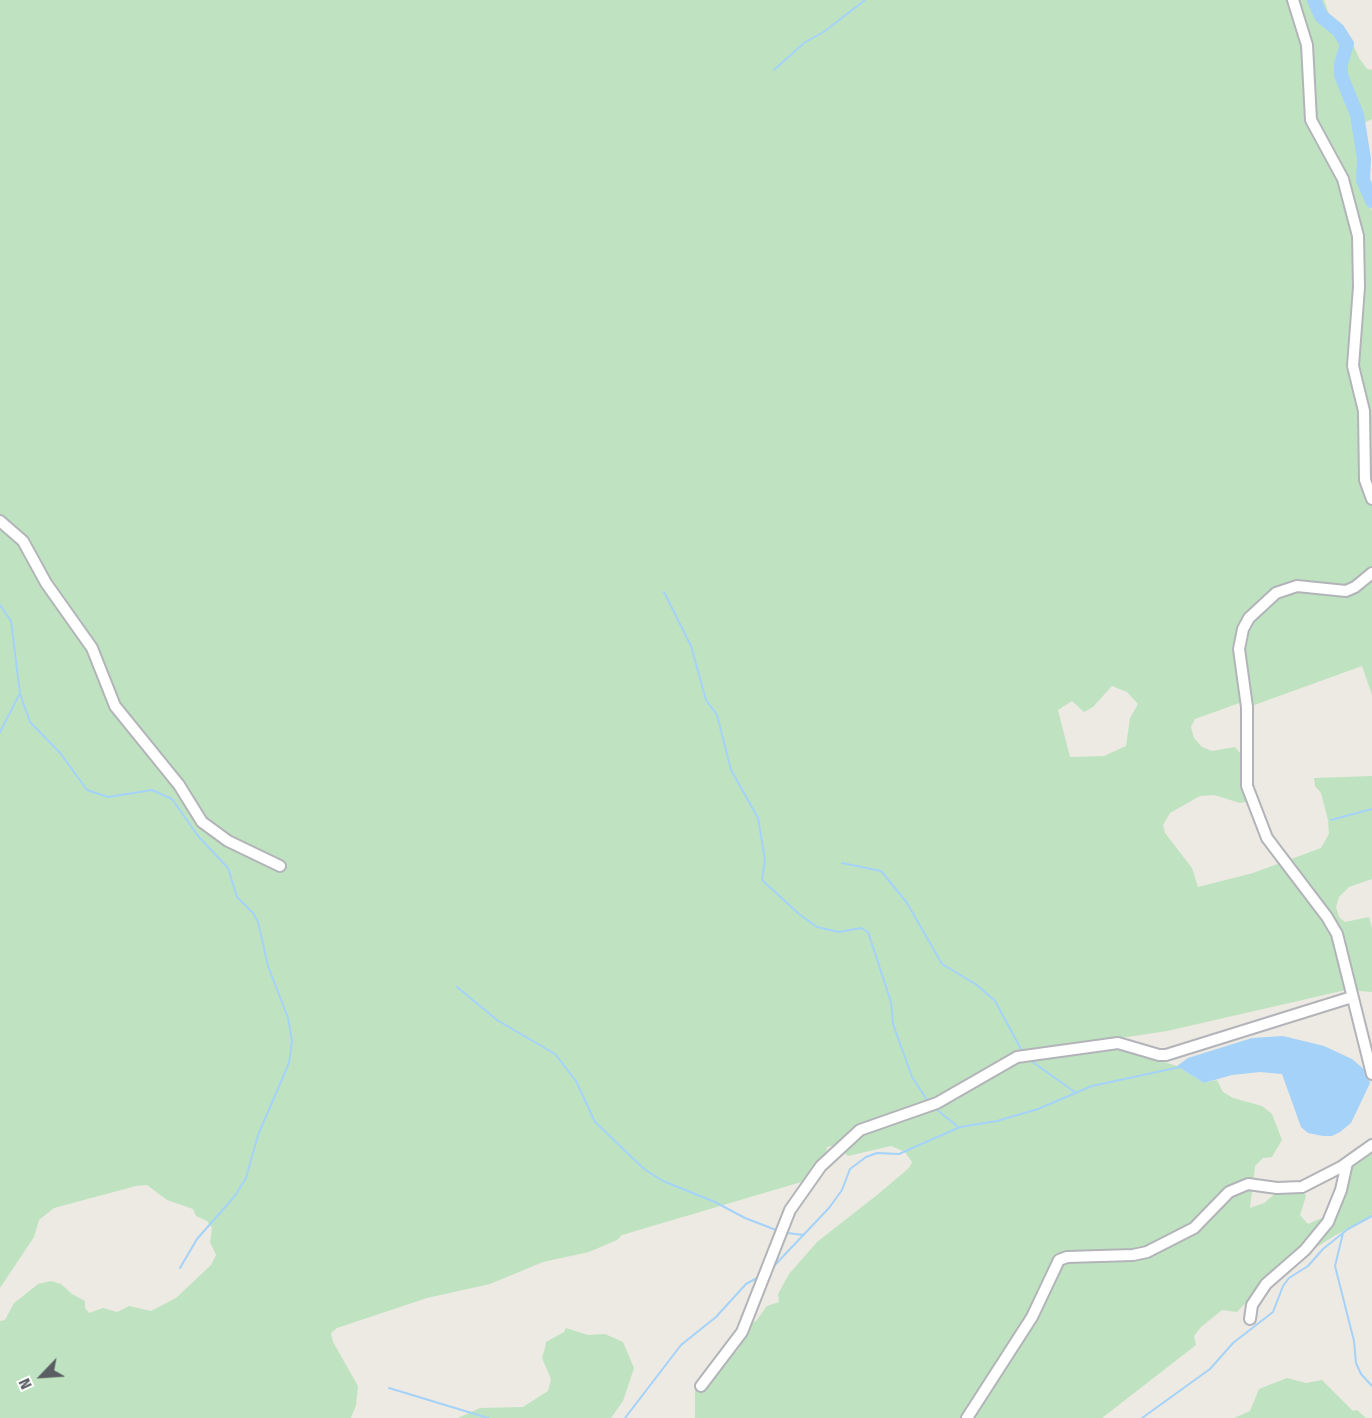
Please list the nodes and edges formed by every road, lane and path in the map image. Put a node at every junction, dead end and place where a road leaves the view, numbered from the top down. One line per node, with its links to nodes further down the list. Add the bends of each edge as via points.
1 (1293, 0): 2 (street, via 1307,45 1312,125 1343,179 1358,236 1353,366 1364,411 1365,480)
2 (1372, 499)
3 (0, 521): 5 (street, via 22,541 92,648 115,706 202,822 228,841)
4 (1372, 573): 6 (street, via 1346,591 1297,586 1276,593 1243,628 1239,649 1247,707 1247,786 1267,838 1337,934)
5 (280, 866)
6 (1352, 997): 7 (street); 11 (street, via 1166,1055 1118,1043 1017,1057 936,1103 860,1130 834,1152 794,1204 741,1332)
7 (1372, 1074)
8 (1372, 1145): 9 (street)
9 (1347, 1163): 10 (street, via 1328,1222 1305,1250 1266,1284 1252,1305); 12 (street, via 1295,1188 1248,1184 1236,1188 1223,1195 1194,1228 1147,1252 1059,1260 1035,1310)
10 (1250, 1319)
11 (701, 1386)
12 (967, 1418)

